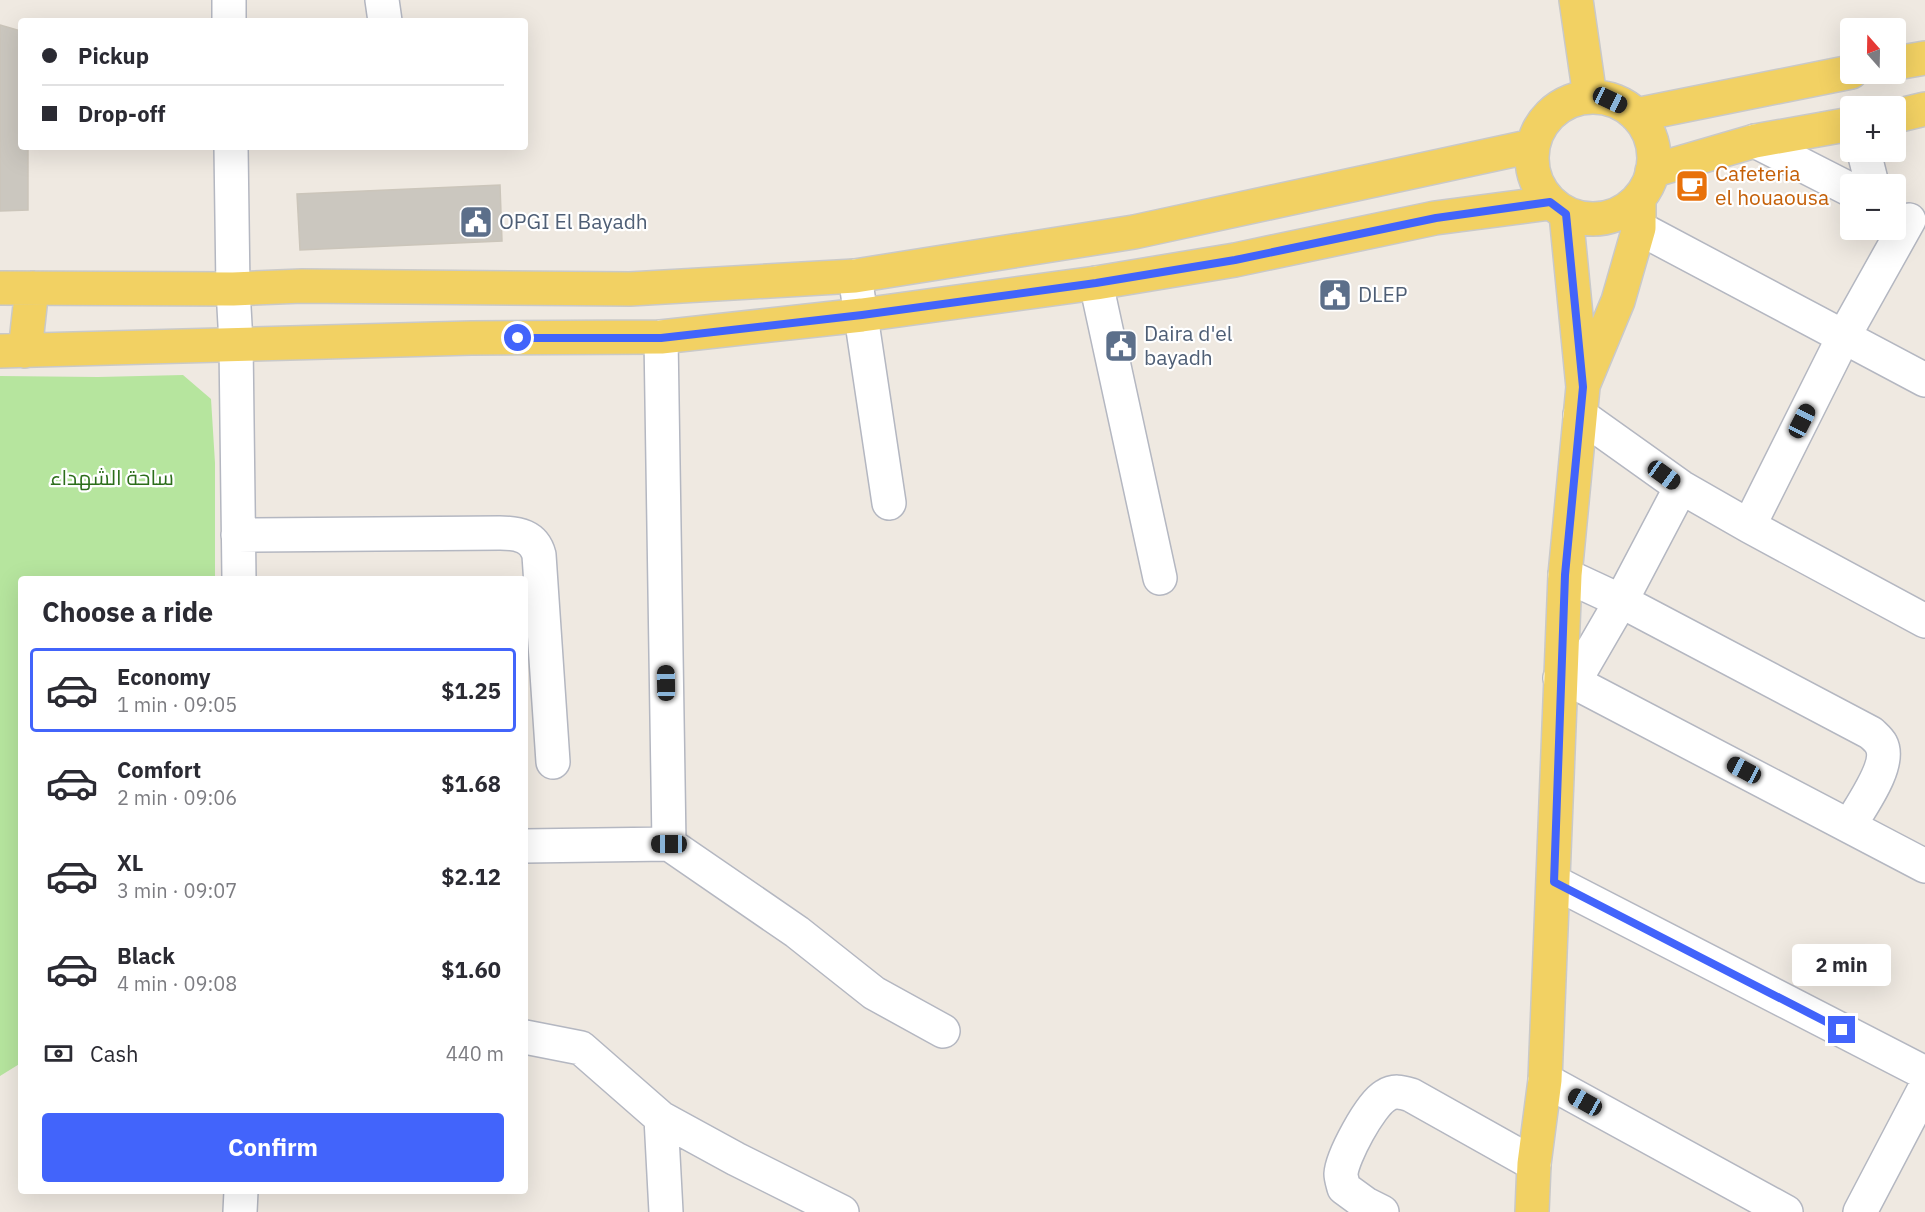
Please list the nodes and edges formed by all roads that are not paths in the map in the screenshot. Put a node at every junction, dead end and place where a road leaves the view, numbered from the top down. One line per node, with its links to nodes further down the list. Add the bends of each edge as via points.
1 (229, 0): 4 (street)
2 (382, 0): 5 (street)
3 (1576, 0): 9 (main road)
4 (229, 18)
5 (385, 18)
6 (1925, 58): 7 (main road)
7 (1906, 61)
8 (1840, 74): 12 (main road)
9 (1590, 97): 12 (main road, via 1610,100); 15 (main road, via 1552,112 1539,128)
10 (1925, 109): 11 (main road)
11 (1906, 114)
12 (1636, 115): 18 (main road, via 1651,141 1654,161)
13 (1840, 126): 14 (main road)
14 (1755, 141): 17 (street); 18 (main road)
15 (1532, 146): 19 (main road, via 1532,167 1538,186); 21 (main road, via 1134,232)
16 (231, 150): 25 (street)
17 (1840, 184)
18 (1644, 199): 19 (main road, via 1605,218 1586,219); 27 (street); 32 (main road, via 1618,302)
19 (1558, 208): 22 (main road, via 1436,218 1235,260); 32 (main road)
20 (1910, 221): 27 (street)
21 (855, 276): 25 (main road, via 630,289); 26 (street)
22 (1096, 283): 26 (main road); 39 (street)
23 (0, 288): 24 (main road)
24 (32, 288): 25 (main road); 30 (main road)
25 (232, 289): 29 (street)
26 (862, 315): 28 (main road); 34 (street)
27 (1844, 336): 31 (street); 35 (street)
28 (661, 338): 29 (main road); 45 (street)
29 (236, 343): 30 (main road); 36 (street)
30 (13, 351)
31 (1925, 380)
32 (1581, 401): 33 (street); 37 (main road)
33 (1681, 487): 35 (street); 40 (street)
34 (889, 503)
35 (1749, 526): 41 (street)
36 (238, 535): 38 (street); 43 (street, via 517,533 533,542 539,555)
37 (1565, 575): 40 (street); 42 (main road)
38 (239, 576)
39 (1160, 578)
40 (1621, 601): 42 (street); 44 (street, via 1871,733 1881,744 1884,760)
41 (1925, 621)
42 (1567, 680): 44 (street); 48 (main road)
43 (552, 762)
44 (1850, 825): 47 (street)
45 (669, 844): 46 (street); 49 (street, via 797,932 874,993)
46 (528, 846)
47 (1925, 866)
48 (1554, 882): 51 (street); 52 (main road)
49 (943, 1031)
50 (528, 1038): 54 (street, via 581,1048)
51 (1925, 1073)
52 (1545, 1080): 55 (main road); 62 (street)
53 (1925, 1088): 63 (street)
54 (661, 1118): 58 (street); 59 (street)
55 (1534, 1164): 60 (street, via 1399,1091 1376,1103 1346,1157 1341,1175 1344,1188); 61 (main road)
56 (242, 1194): 57 (street)
57 (240, 1212)
58 (666, 1212)
59 (842, 1212)
60 (1382, 1212)
61 (1532, 1212)
62 (1786, 1212)
63 (1860, 1212)

